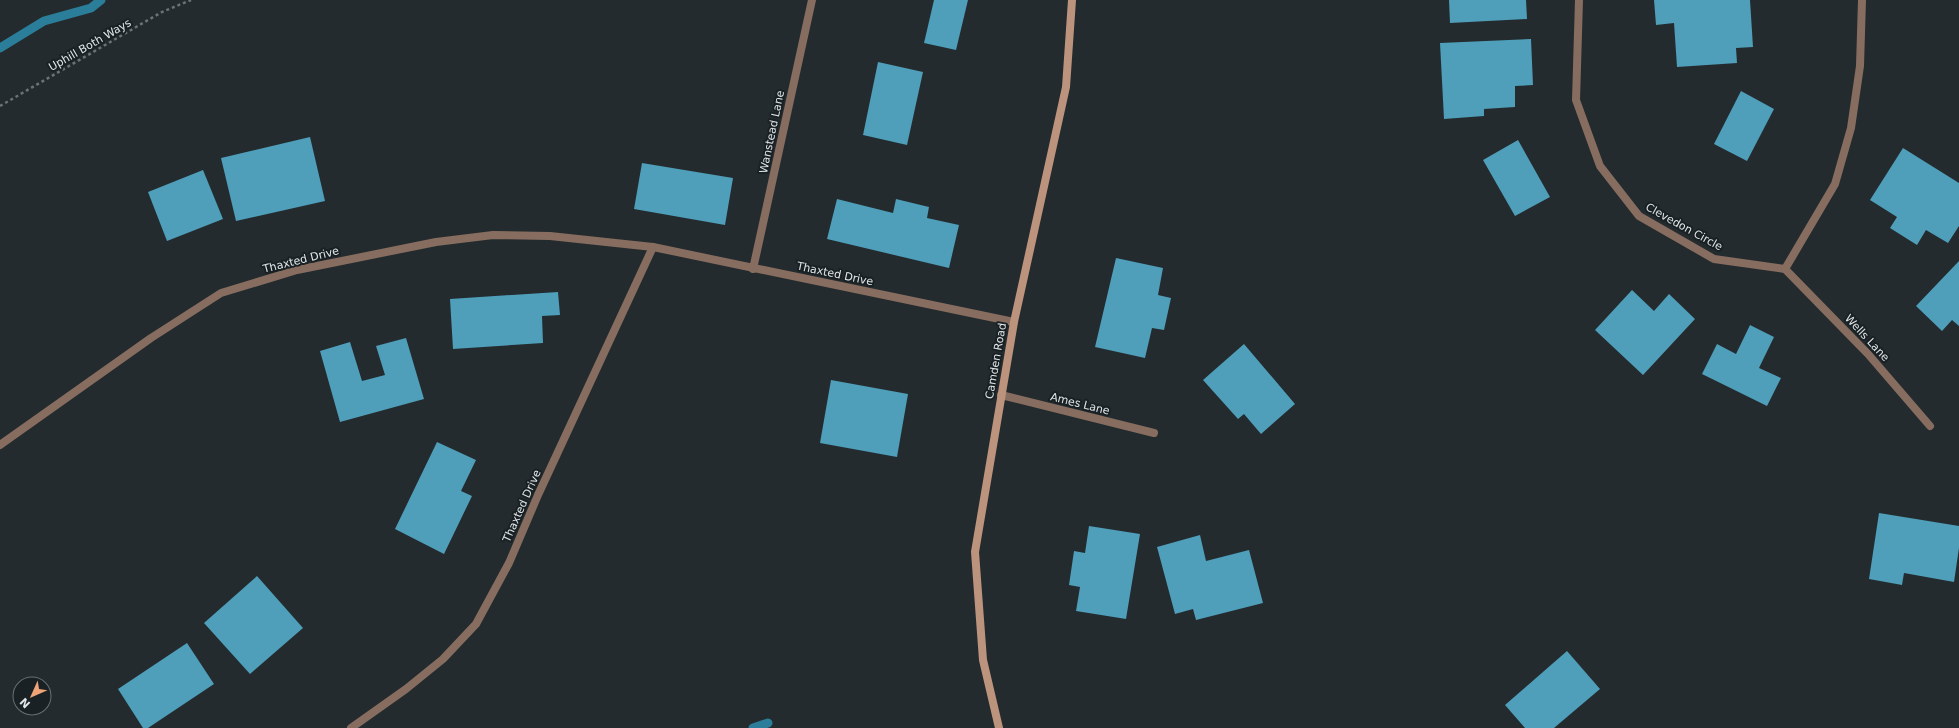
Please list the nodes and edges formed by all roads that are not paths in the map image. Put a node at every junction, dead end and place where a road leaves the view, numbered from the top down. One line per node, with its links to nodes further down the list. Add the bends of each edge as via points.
1 (812, 0): 6 (street, Wanstead Lane)
2 (1072, 0): 8 (street, Camden Road, via 1066,87)
3 (1579, 0): 7 (street, Clevedon Circle, via 1576,100 1600,166 1639,216 1714,259)
4 (1862, 0): 7 (street, via 1860,66 1851,128 1835,184)
5 (653, 247): 6 (street, Thaxted Drive); 12 (street, Thaxted Drive, via 550,236 493,235 436,242 297,270 221,293 151,338); 13 (street, Thaxted Drive, via 509,563 476,624 443,659)
6 (753, 269): 8 (street, Thaxted Drive)
7 (1785, 269): 10 (street, Wells Lane, via 1868,354)
8 (1014, 322): 9 (street, Camden Road)
9 (1001, 395): 11 (street, Ames Lane); 14 (street, Camden Road, via 975,552 983,660)
10 (1930, 426)
11 (1154, 434)
12 (0, 445)
13 (351, 728)
14 (999, 728)

